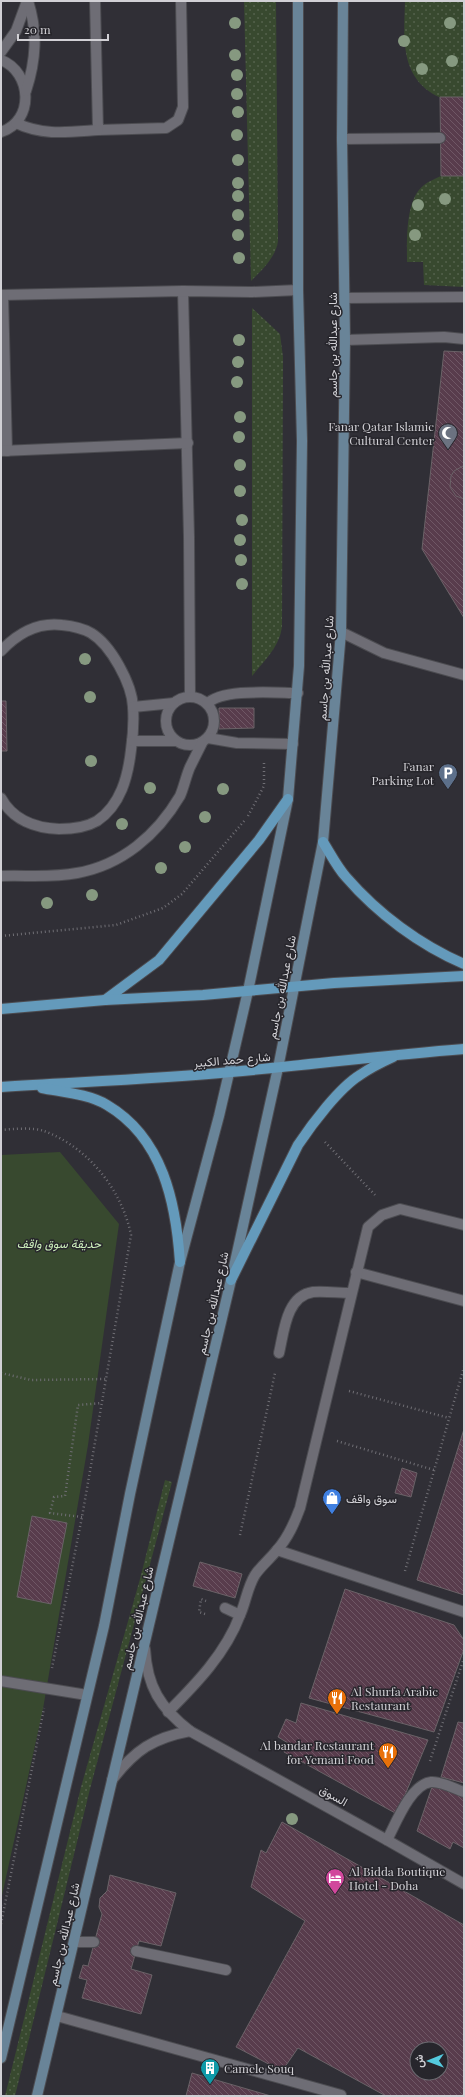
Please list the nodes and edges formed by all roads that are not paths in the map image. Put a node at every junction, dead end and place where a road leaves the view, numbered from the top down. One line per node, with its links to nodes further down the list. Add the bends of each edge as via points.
1 (27, 1): 6 (street, via 16,31); 8 (street, via 33,16 35,54)
2 (95, 1): 10 (street)
3 (181, 1): 10 (street, via 183,107 178,120 166,128)
4 (298, 1): 14 (street, شارع عبدالله بن جاسم)
5 (343, 1): 13 (street, شارع عبدالله بن جاسم)
6 (1, 52)
7 (1, 60): 8 (street, via 16,70 23,80)
8 (26, 91): 9 (street, via 26,102)
9 (16, 123): 10 (street, via 32,130 50,133); 11 (street)
10 (98, 130)
11 (1, 132)
12 (440, 138): 13 (street)
13 (342, 139): 18 (street, شارع عبدالله بن جاسم)
14 (298, 290): 15 (street); 27 (street, شارع عبدالله بن جاسم, via 302,441)
15 (183, 291): 16 (street); 22 (street)
16 (2, 295): 21 (street)
17 (464, 297): 18 (street)
18 (345, 298): 20 (street, شارع عبدالله بن جاسم)
19 (464, 339): 20 (street, via 444,337)
20 (345, 340): 24 (street, شارع عبدالله بن جاسم)
21 (3, 374): 23 (street)
22 (188, 443): 23 (street); 28 (street)
23 (4, 451)
24 (341, 632): 26 (street, via 384,653); 38 (street, شارع عبدالله بن جاسم)
25 (1, 651): 31 (street, via 20,634 37,627 57,624 75,626 102,642 127,682)
26 (464, 675)
27 (298, 693): 30 (street, via 239,694 212,698); 35 (street, شارع عبدالله بن جاسم)
28 (190, 697): 29 (street); 30 (street)
29 (174, 703): 31 (street); 34 (street, via 168,710 166,719 168,731)
30 (207, 704): 32 (street, via 214,720 212,730)
31 (133, 707): 33 (street)
32 (205, 740): 34 (street, via 193,746); 35 (street); 39 (street, via 190,768 181,794 167,817 149,837 127,854 103,866 76,874)
33 (132, 741): 34 (street); 36 (street, via 129,770 123,789 112,807 97,821 81,828 41,828 25,822 13,813)
34 (176, 741)
35 (293, 744): 37 (street, شارع عبدالله بن جاسم)
36 (1, 798)
37 (288, 799): 43 (street, شارع عبدالله بن جاسم); 44 (main road, via 259,840 174,944 159,960)
38 (323, 842): 40 (main road, via 346,876 370,902 406,932); 42 (street, شارع عبدالله بن جاسم)
39 (1, 876)
40 (464, 964)
41 (464, 976): 42 (main road, via 334,983)
42 (294, 988): 43 (main road); 48 (street, شارع عبدالله بن جاسم)
43 (248, 991): 44 (main road, via 203,996); 49 (street, شارع عبدالله بن جاسم)
44 (105, 1000): 45 (main road)
45 (1, 1009)
46 (464, 1049): 47 (main road, شارع حمد الكبير)
47 (398, 1054): 48 (main road, شارع حمد الكبير); 55 (main road, via 359,1075 310,1127 298,1145)
48 (278, 1068): 49 (main road, شارع حمد الكبير); 55 (street, شارع عبدالله بن جاسم)
49 (229, 1072): 50 (main road, شارع حمد الكبير); 53 (street, شارع عبدالله بن جاسم)
50 (30, 1085): 51 (main road, شارع حمد الكبير); 53 (main road, via 106,1104 121,1115 144,1139 169,1186 178,1230)
51 (1, 1087)
52 (464, 1224): 54 (street, via 400,1209 391,1211 368,1227)
53 (180, 1262): 65 (street, شارع عبدالله بن جاسم, via 104,1626)
54 (356, 1272): 56 (street); 57 (street)
55 (231, 1280): 63 (street, شارع عبدالله بن جاسم)
56 (351, 1293): 58 (street, via 313,1292 297,1299 289,1312); 59 (street, via 300,1508 293,1526)
57 (464, 1301)
58 (279, 1353)
59 (277, 1550): 61 (street); 62 (street, via 255,1575)
60 (225, 1608): 62 (street)
61 (464, 1612)
62 (240, 1615): 66 (street, via 221,1651 205,1674)
63 (144, 1644): 66 (street, السوق, via 151,1685); 68 (street, شارع عبدالله بن جاسم)
64 (1, 1681): 65 (street)
65 (87, 1695): 77 (street, شارع عبدالله بن جاسم)
66 (168, 1712): 67 (street, السوق)
67 (190, 1731): 68 (street, via 167,1736 145,1746 127,1761); 70 (street, السوق)
68 (112, 1780): 72 (street, شارع عبدالله بن جاسم)
69 (464, 1792): 70 (street, via 433,1782 422,1785 411,1797)
70 (387, 1840): 71 (street, السوق)
71 (464, 1884)
72 (75, 1942): 73 (street); 76 (street, شارع عبدالله بن جاسم)
73 (94, 1942)
74 (136, 1952): 75 (street)
75 (226, 1970)
76 (57, 2016): 78 (street); 79 (street, شارع عبدالله بن جاسم)
77 (1, 2058)
78 (340, 2095)
79 (37, 2096)

